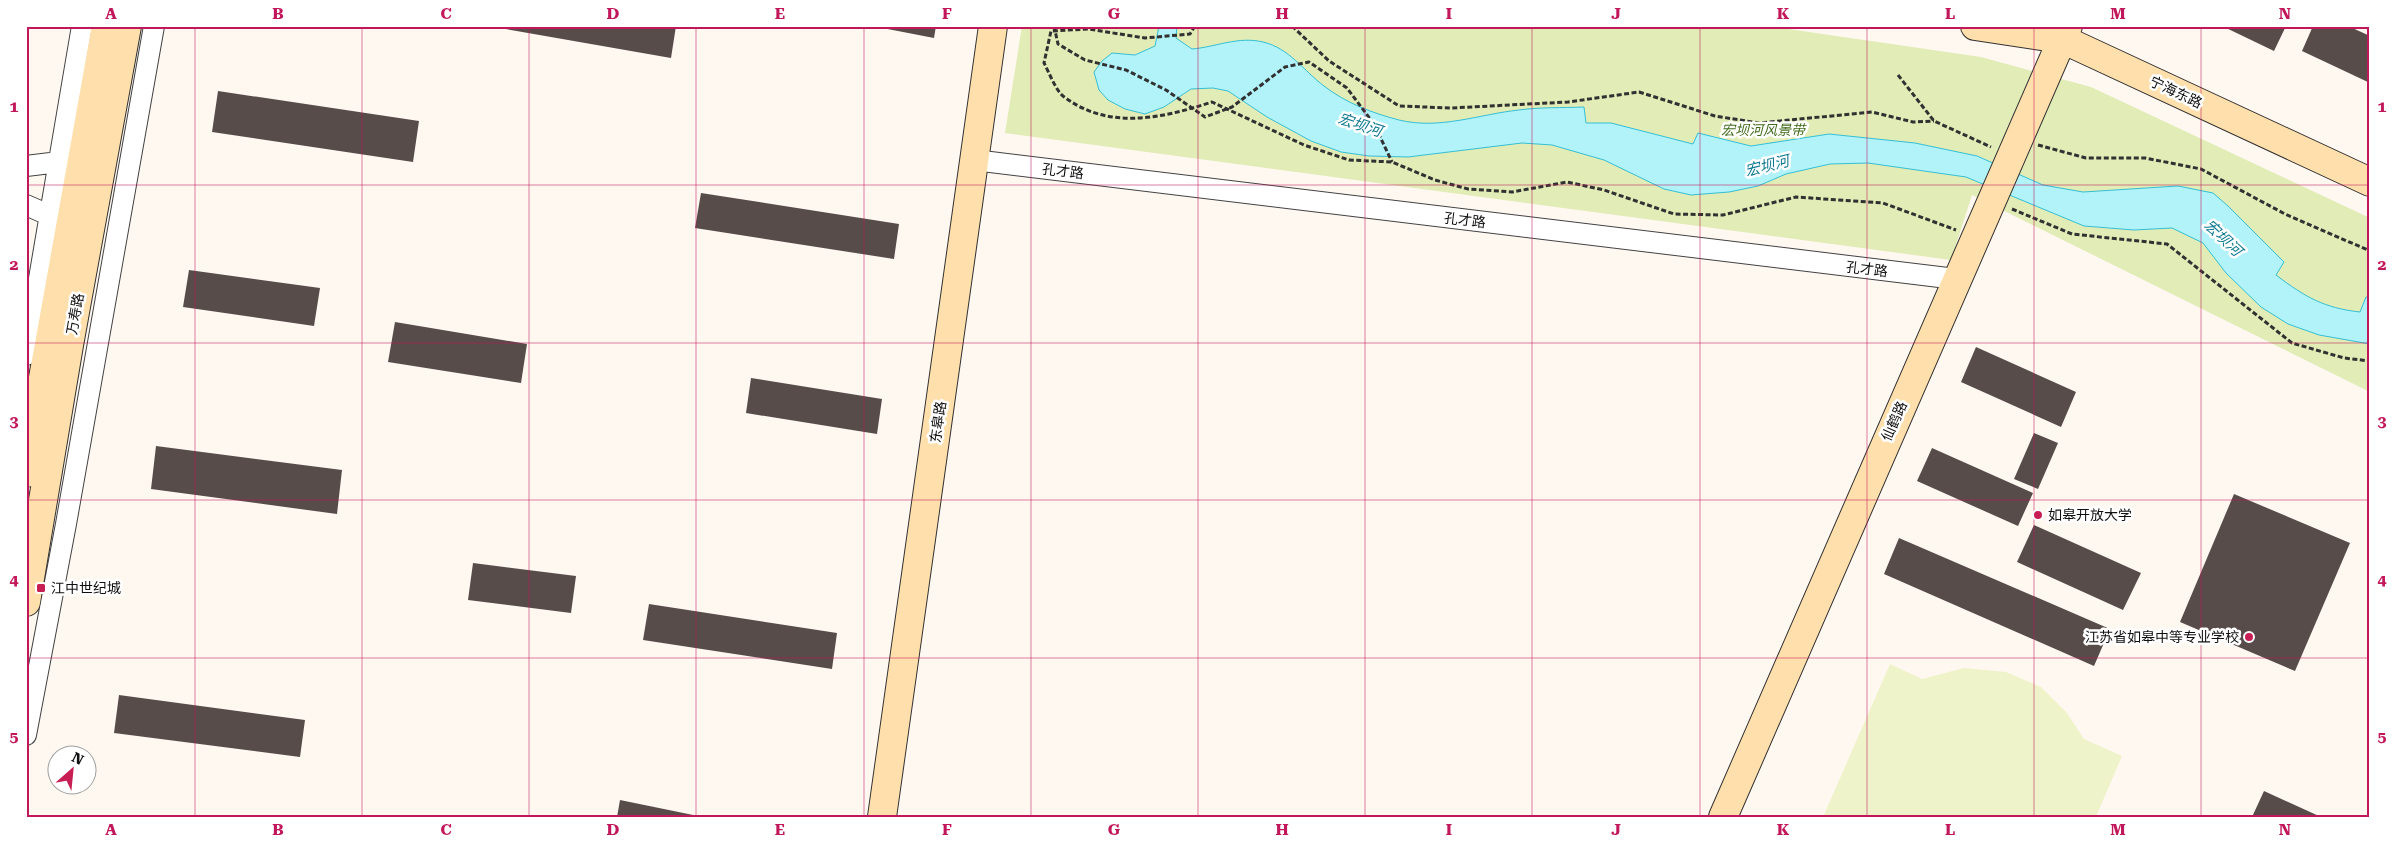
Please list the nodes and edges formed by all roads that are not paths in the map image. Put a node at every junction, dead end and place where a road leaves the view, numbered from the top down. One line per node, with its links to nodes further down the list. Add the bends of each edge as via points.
1 (82, 26): 9 (street)
2 (106, 26): 16 (street, 万寿路)
3 (128, 26): 17 (street, 万寿路)
4 (154, 26): 18 (street)
5 (993, 26): 8 (street, 东皋路)
6 (1975, 26): 7 (street, 宁海东路)
7 (2065, 33): 11 (street, 宁海东路); 14 (street, 仙鹤路)
8 (974, 160): 14 (street, 孔才路); 19 (street, 东皋路)
9 (59, 162): 10 (street); 13 (street)
10 (26, 166)
11 (2370, 182)
12 (26, 205): 13 (street)
13 (51, 216): 15 (street)
14 (1956, 280): 20 (street, 仙鹤路)
15 (26, 355)
16 (26, 473)
17 (26, 602)
18 (26, 736)
19 (882, 817)
20 (1723, 817)

